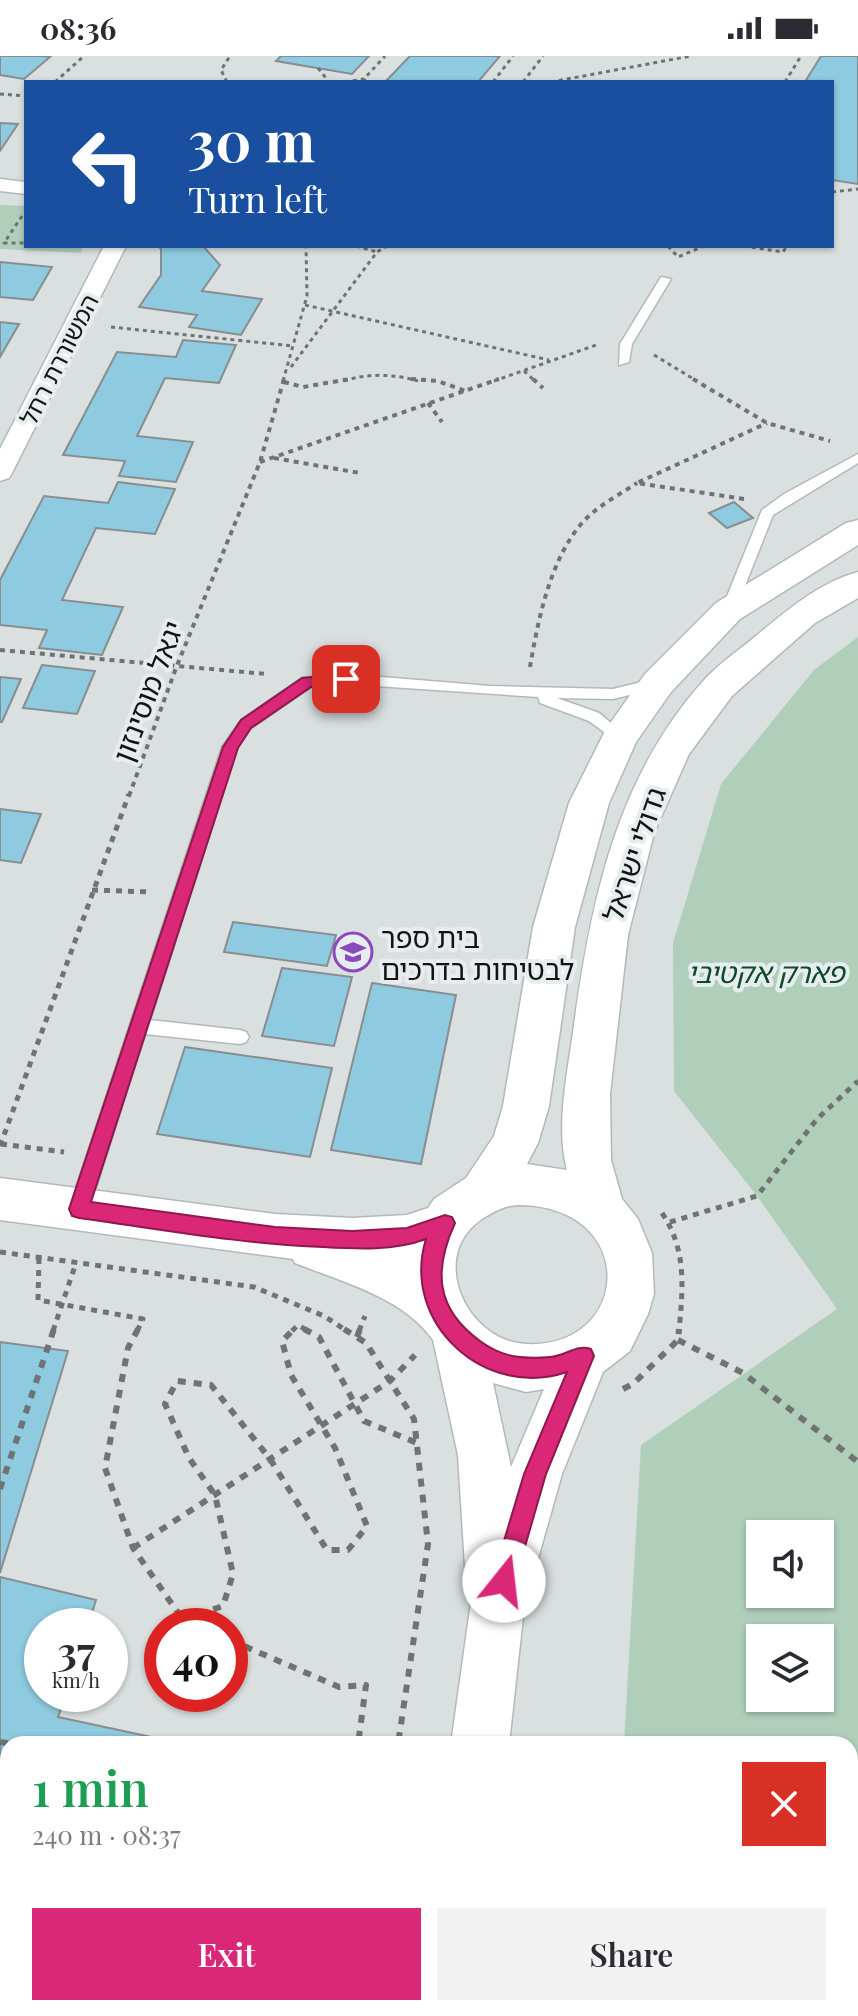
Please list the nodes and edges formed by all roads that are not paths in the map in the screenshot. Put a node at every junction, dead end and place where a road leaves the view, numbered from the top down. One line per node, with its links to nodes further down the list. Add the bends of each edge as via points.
1 (0, 185): 2 (street)
2 (24, 188)
3 (114, 248): 7 (street, המשוררת רחל)
4 (665, 279): 5 (lane, via 631,336)
5 (623, 362)
6 (858, 458): 10 (lane, via 767,513)
7 (0, 473)
8 (858, 530): 10 (street, גדולי ישראל)
9 (858, 583): 19 (street, גדולי ישראל, via 803,615 719,687 672,749 634,833 607,935 587,1094 588,1160)
10 (728, 611): 11 (street, גדולי ישראל)
11 (658, 683): 12 (lane, via 613,694); 13 (street, גדולי ישראל)
12 (527, 693): 13 (lane, via 594,717); 14 (lane, via 346,679 307,682 246,724 230,747)
13 (619, 738): 16 (street, גדולי ישראל, via 589,803 554,927 526,1106 515,1143)
14 (139, 1026): 15 (lane); 18 (lane)
15 (240, 1037)
16 (483, 1192): 19 (street, via 513,1184 545,1184 575,1193); 20 (street)
17 (0, 1199): 18 (street)
18 (79, 1209): 21 (street)
19 (602, 1211): 23 (street, via 620,1233 633,1288 625,1315 608,1339)
20 (445, 1223): 21 (street, via 407,1237); 22 (street, via 435,1242 430,1286)
21 (275, 1236): 22 (street, via 404,1284)
22 (447, 1323): 23 (street, via 484,1356 517,1367 552,1367); 24 (street, via 484,1455)
23 (584, 1356): 24 (street, via 535,1474)
24 (496, 1608): 25 (street)
25 (481, 1736)

